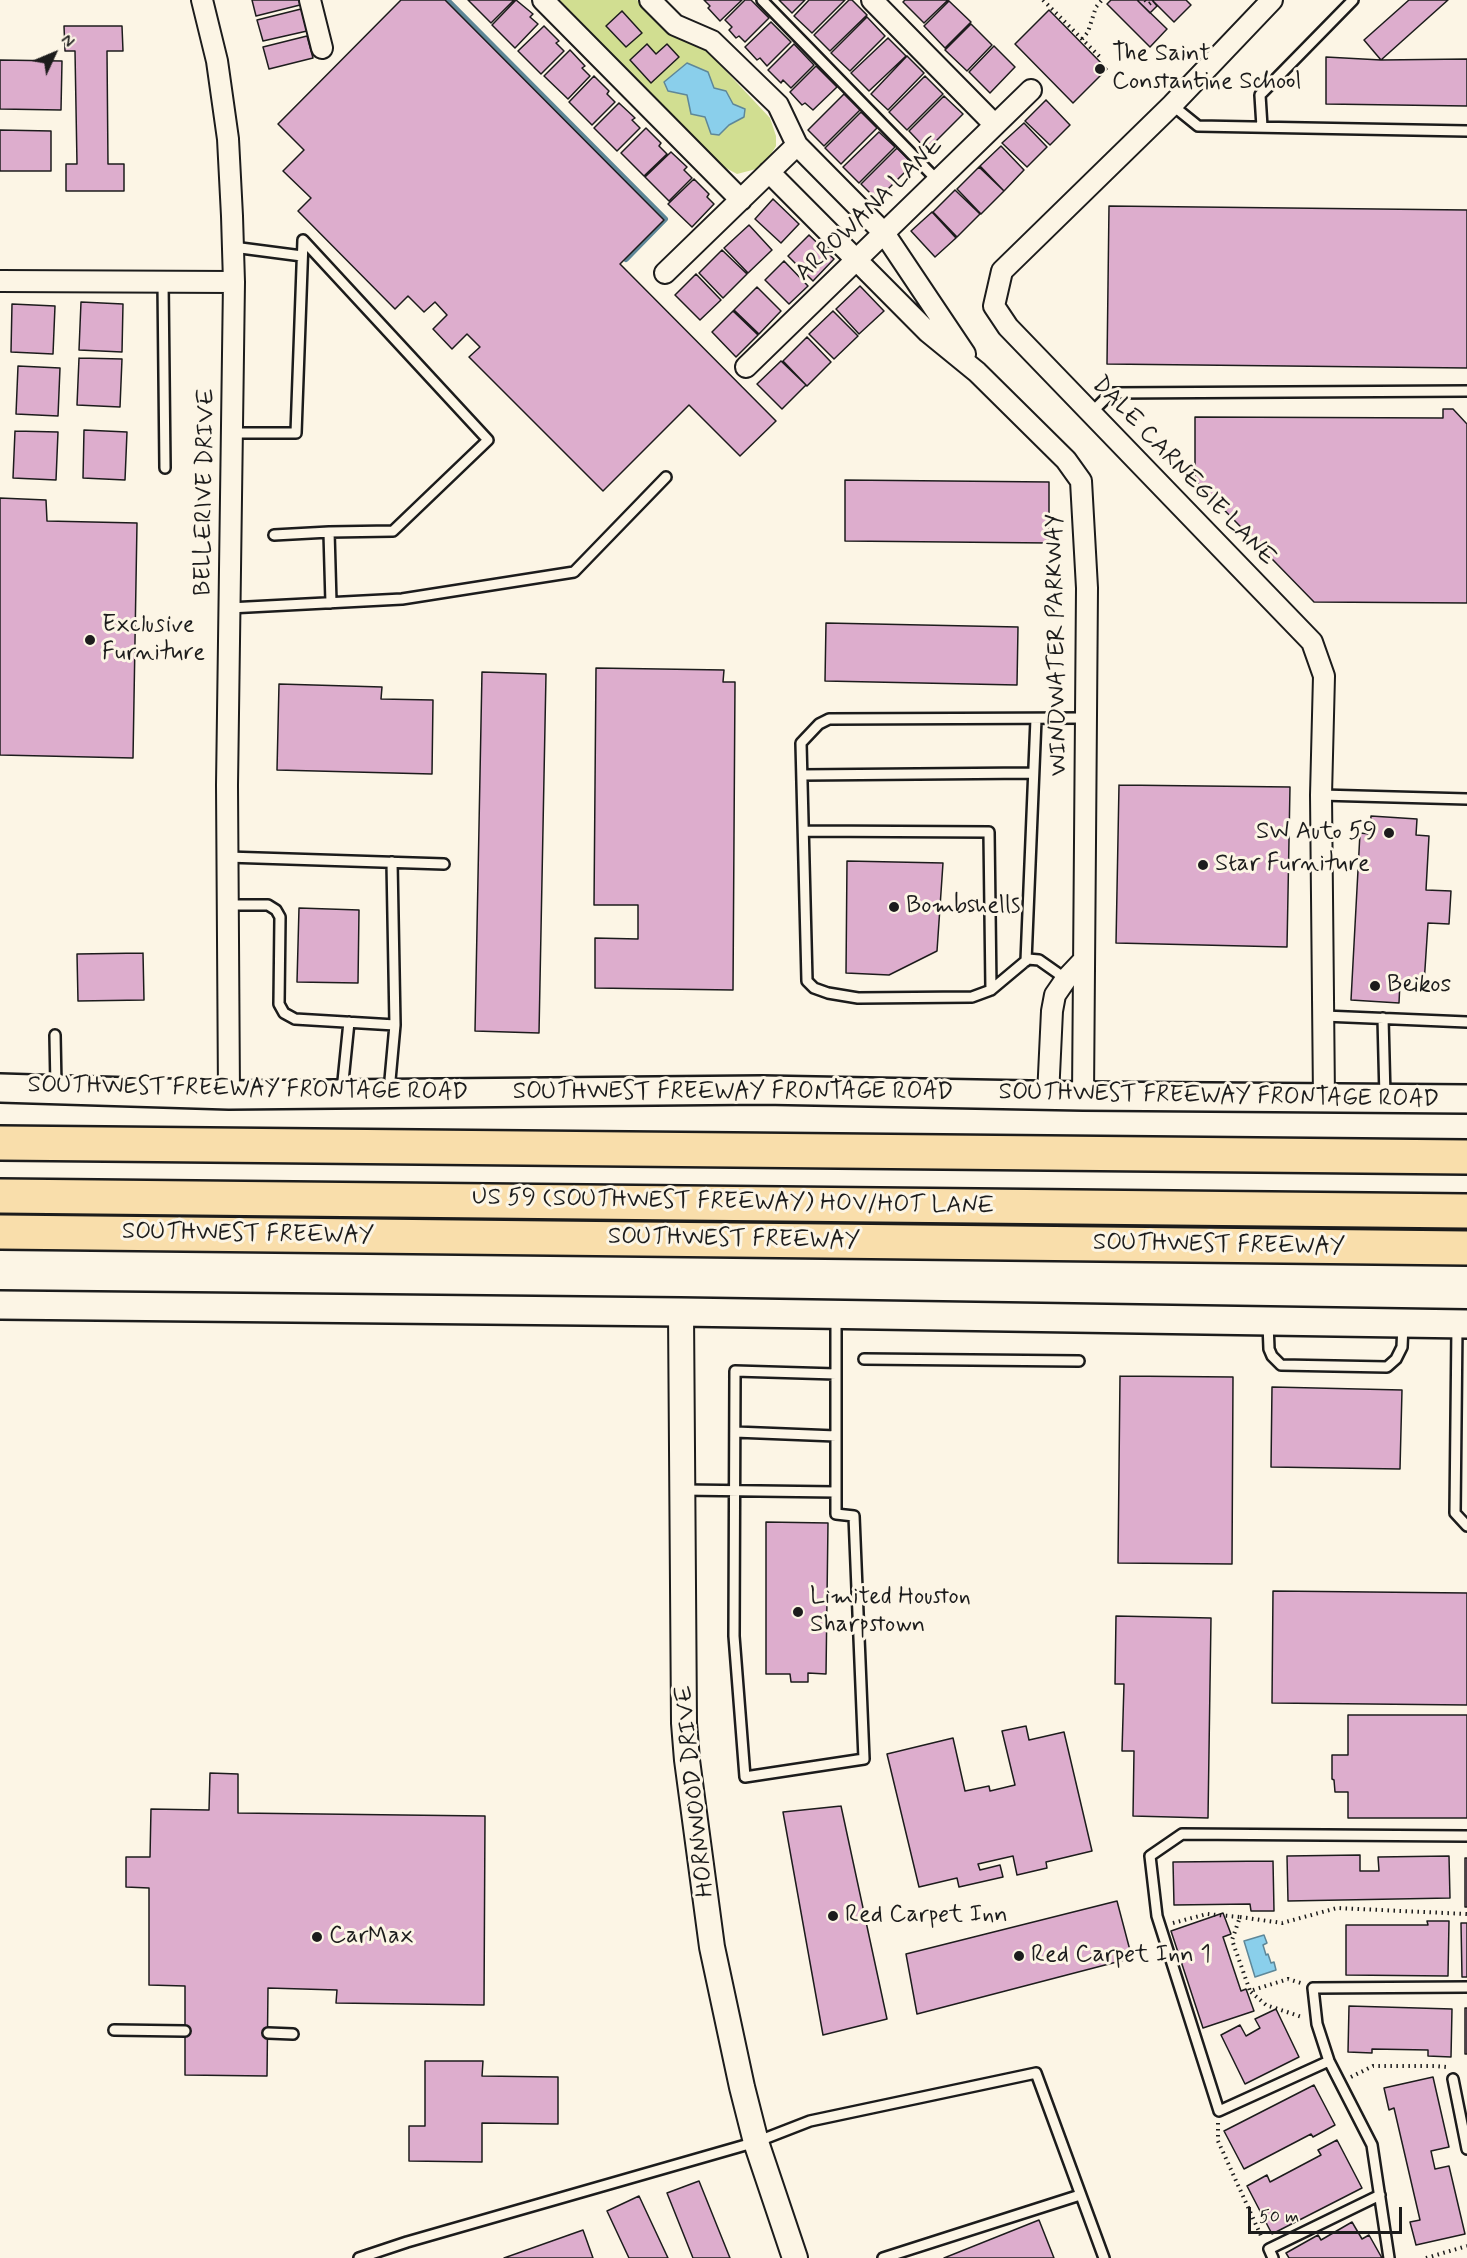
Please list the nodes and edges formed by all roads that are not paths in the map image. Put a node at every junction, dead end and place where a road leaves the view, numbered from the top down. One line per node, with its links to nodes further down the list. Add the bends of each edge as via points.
1 (202, 0): 20 (street, BELLERIVE DRIVE, via 217,61 228,139)
2 (310, 0): 9 (street)
3 (543, 0): 18 (street)
4 (650, 0): 15 (street, WINDWATER PARKWAY, via 675,25 712,41 778,105)
5 (762, 0): 17 (lane)
6 (872, 0): 12 (street)
7 (1272, 0): 11 (street, DALE CARNEGIE LANE)
8 (1353, 0): 13 (lane, via 1260,95)
9 (322, 48)
10 (1031, 90): 12 (street, ARROWANA LANE)
11 (1172, 105): 13 (lane, via 1198,126); 30 (street, DALE CARNEGIE LANE, via 1002,271 996,290 994,306 1008,327)
12 (995, 125): 17 (street, ARROWANA LANE)
13 (1262, 127): 14 (lane)
14 (1467, 131)
15 (797, 145): 16 (street); 19 (street, WINDWATER PARKWAY)
16 (769, 172): 18 (street); 22 (street, WINDWATER PARKWAY)
17 (938, 181): 19 (street, ARROWANA LANE)
18 (741, 200): 23 (street)
19 (884, 233): 22 (street, ARROWANA LANE); 28 (street, WINDWATER PARKWAY)
20 (233, 247): 21 (lane); 26 (street, BELLERIVE DRIVE)
21 (302, 256): 31 (lane, via 296,433); 34 (lane, via 303,240 488,440 393,531)
22 (856, 260): 27 (street, ARROWANA LANE); 28 (street, WINDWATER PARKWAY, via 928,332)
23 (665, 273)
24 (0, 281): 25 (street)
25 (164, 281): 26 (street); 32 (lane)
26 (234, 282): 31 (street, BELLERIVE DRIVE)
27 (746, 367)
28 (977, 372): 39 (street, WINDWATER PARKWAY, via 1066,460 1081,481 1087,588)
29 (1467, 391): 30 (lane, via 1111,393)
30 (1090, 413): 42 (street, DALE CARNEGIE LANE, via 1312,642 1324,676)
31 (232, 433): 37 (street, BELLERIVE DRIVE)
32 (165, 468)
33 (666, 477): 36 (lane, via 574,572 402,599)
34 (329, 532): 35 (lane); 36 (lane)
35 (274, 535)
36 (331, 603): 37 (lane)
37 (230, 608): 45 (street, BELLERIVE DRIVE)
38 (1036, 718): 39 (lane); 40 (lane); 41 (lane, via 829,719 801,742)
39 (1086, 718): 49 (street, WINDWATER PARKWAY)
40 (1033, 773): 41 (lane); 50 (lane)
41 (802, 776): 44 (lane)
42 (1321, 795): 43 (lane); 53 (street, DALE CARNEGIE LANE)
43 (1467, 799)
44 (804, 831): 52 (lane, via 807,981 814,988 858,998 972,997); 52 (lane, via 989,832)
45 (227, 858): 46 (lane); 48 (street, BELLERIVE DRIVE)
46 (392, 862): 47 (lane); 57 (lane)
47 (444, 864)
48 (228, 905): 55 (lane, via 268,905 280,917 279,1004 284,1013 295,1019); 63 (street, BELLERIVE DRIVE)
49 (1084, 960): 51 (street); 65 (street, WINDWATER PARKWAY)
50 (1026, 961): 51 (lane, via 1039,960); 52 (lane)
51 (1066, 979): 64 (street, via 1055,995 1052,1011)
52 (991, 990)
53 (1324, 1016): 54 (lane); 66 (street, DALE CARNEGIE LANE)
54 (1383, 1018): 56 (lane); 67 (lane)
55 (349, 1022): 57 (lane); 62 (lane)
56 (1467, 1022)
57 (395, 1025): 61 (lane)
58 (55, 1035): 60 (lane)
59 (0, 1088): 60 (main road, SOUTHWEST FREEWAY FRONTAGE ROAD)
60 (56, 1089): 63 (main road, SOUTHWEST FREEWAY FRONTAGE ROAD)
61 (388, 1093): 62 (main road, SOUTHWEST FREEWAY FRONTAGE ROAD); 64 (main road, SOUTHWEST FREEWAY FRONTAGE ROAD, via 762,1090)
62 (341, 1094): 63 (main road, SOUTHWEST FREEWAY FRONTAGE ROAD)
63 (229, 1095)
64 (1048, 1096): 65 (main road, SOUTHWEST FREEWAY FRONTAGE ROAD)
65 (1083, 1096): 66 (main road, SOUTHWEST FREEWAY FRONTAGE ROAD)
66 (1324, 1099): 67 (main road, SOUTHWEST FREEWAY FRONTAGE ROAD)
67 (1385, 1099): 68 (main road, SOUTHWEST FREEWAY FRONTAGE ROAD)
68 (1467, 1099)
69 (0, 1143): 70 (highway)
70 (1467, 1157)
71 (0, 1196): 72 (highway, US 59 (SOUTHWEST FREEWAY) HOV/HOT LANE)
72 (1467, 1211)
73 (0, 1232): 74 (highway, SOUTHWEST FREEWAY)
74 (1467, 1248)
75 (0, 1305): 76 (main road)
76 (681, 1312): 77 (main road); 86 (street, HORNWOOD DRIVE)
77 (836, 1314): 78 (main road); 83 (lane)
78 (1268, 1321): 79 (main road); 79 (lane, via 1269,1349 1281,1365 1387,1367 1402,1347)
79 (1403, 1323): 80 (main road)
80 (1462, 1324): 89 (lane, via 1455,1513)
81 (864, 1359): 82 (lane)
82 (1079, 1361)
83 (836, 1374): 84 (lane, via 735,1371); 85 (lane)
84 (735, 1432): 85 (lane); 87 (lane)
85 (836, 1436): 88 (lane)
86 (682, 1490): 87 (lane); 98 (street, HORNWOOD DRIVE, via 687,1760 712,1947)
87 (734, 1491): 88 (lane); 88 (lane, via 734,1636 745,1777 864,1759 854,1516 836,1514)
88 (836, 1492)
89 (1467, 1526)
90 (1467, 1836): 96 (lane, via 1182,1834 1150,1856 1160,1926 1219,2110)
91 (1467, 1987): 96 (lane, via 1313,1988 1316,2020)
92 (114, 2030): 93 (lane)
93 (185, 2031)
94 (268, 2033): 95 (lane)
95 (293, 2034)
96 (1329, 2061): 101 (lane, via 1372,2145)
97 (1453, 2079): 99 (lane)
98 (756, 2142): 100 (lane, via 810,2121 1036,2073); 103 (lane); 105 (street, HORNWOOD DRIVE)
99 (1467, 2149)
100 (1080, 2195): 106 (lane); 107 (lane)
101 (1380, 2195): 102 (lane); 108 (lane)
102 (1271, 2253)
103 (381, 2255): 104 (lane)
104 (359, 2258)
105 (795, 2258)
106 (883, 2258)
107 (1104, 2258)
108 (1389, 2258)

